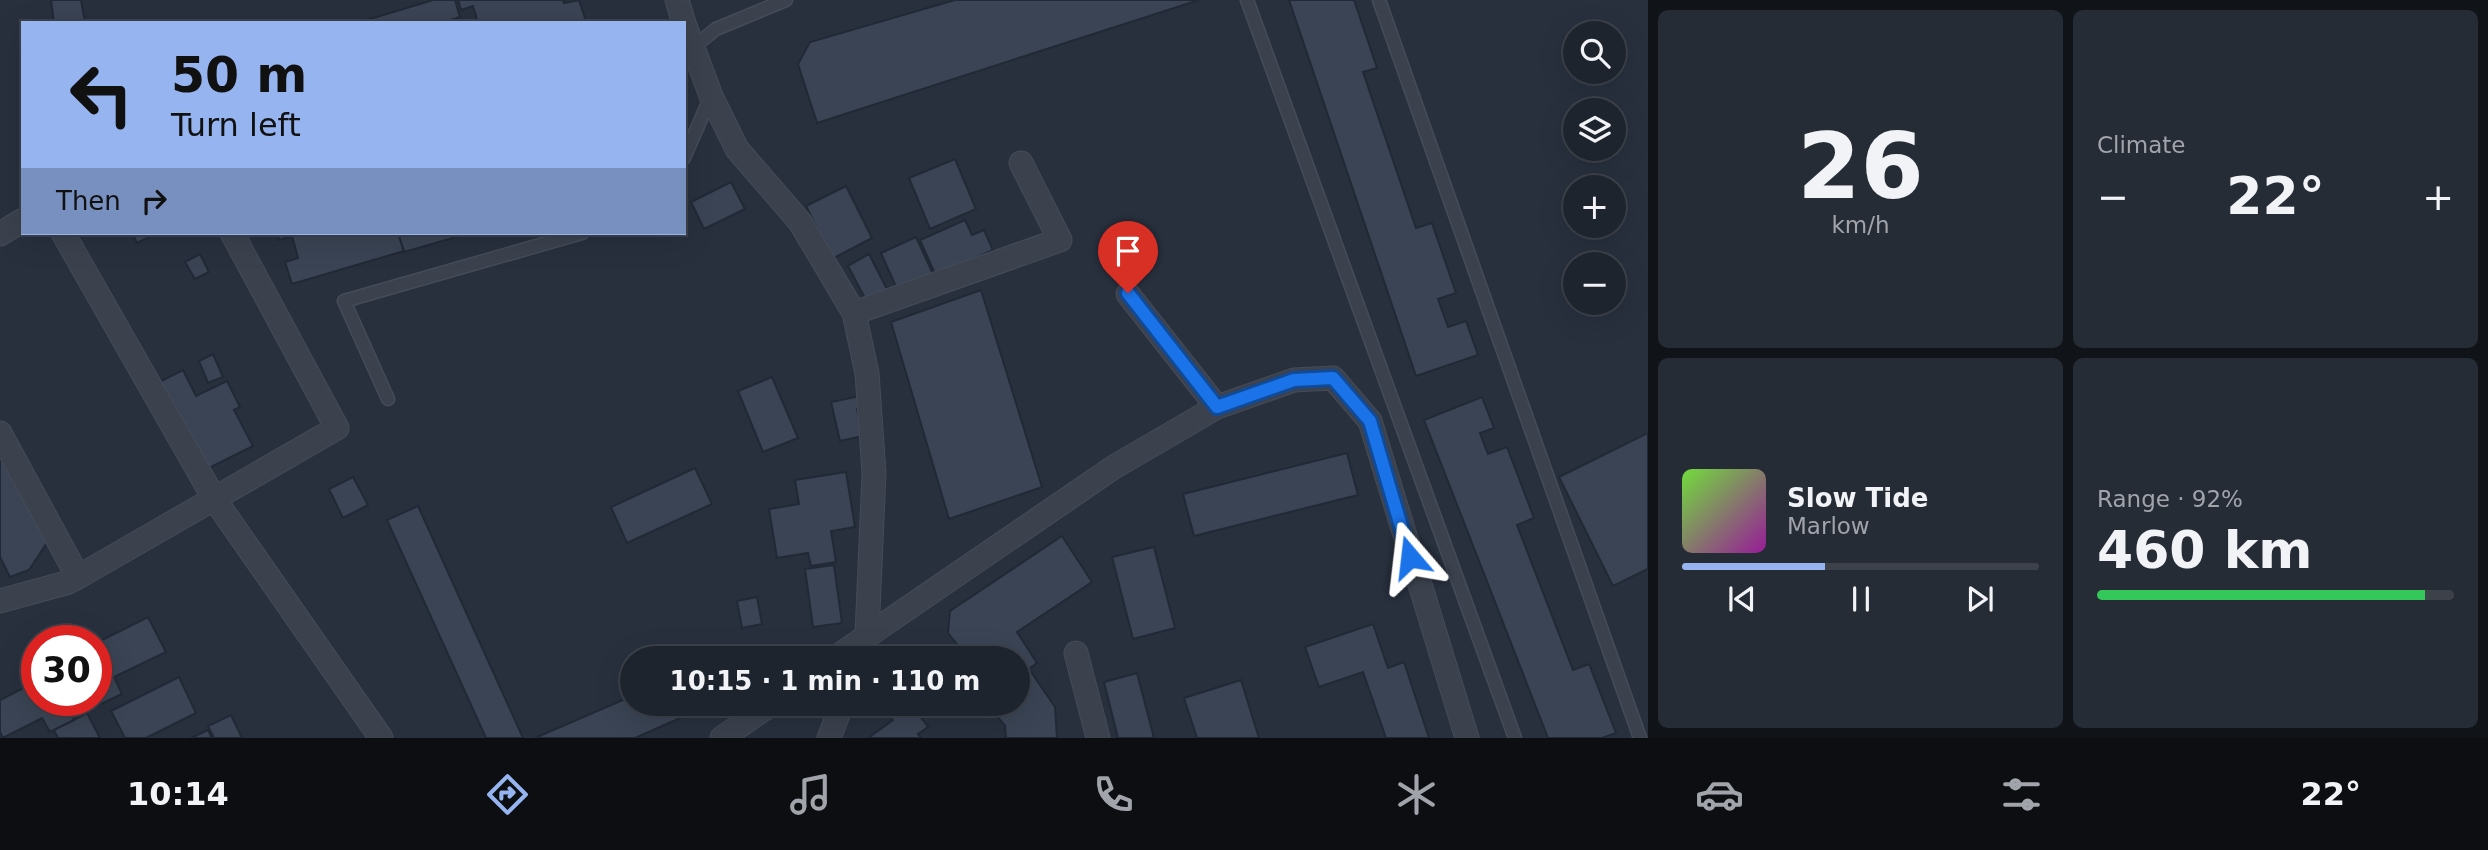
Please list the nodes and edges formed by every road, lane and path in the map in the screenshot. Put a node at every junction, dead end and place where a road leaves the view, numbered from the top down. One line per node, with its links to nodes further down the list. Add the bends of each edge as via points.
1 (677, 0): 5 (street)
2 (786, 0): 6 (lane, via 716,29)
3 (1247, 0): 34 (lane)
4 (1379, 0): 35 (lane)
5 (683, 21)
6 (688, 50): 7 (street)
7 (711, 96): 8 (lane); 16 (street, via 737,149 800,222)
8 (686, 153)
9 (1021, 163): 16 (street, via 1060,240)
10 (21, 221): 11 (street)
11 (0, 234)
12 (64, 235): 20 (street)
13 (234, 235): 20 (street, via 337,428)
14 (575, 235): 17 (lane, via 344,301)
15 (1128, 293): 18 (street)
16 (854, 313): 23 (street, via 867,373 874,473)
17 (388, 398)
18 (1217, 407): 23 (street, via 1114,467); 33 (street, via 1294,380 1333,378 1370,421)
19 (0, 433): 21 (street)
20 (215, 500): 21 (street); 29 (street)
21 (78, 577): 22 (street)
22 (0, 601)
23 (867, 635): 24 (street); 25 (street)
24 (852, 646)
25 (863, 646)
26 (1076, 653): 32 (street)
27 (754, 716): 30 (street)
28 (837, 716): 31 (street)
29 (381, 738)
30 (722, 738)
31 (829, 738)
32 (1098, 738)
33 (1467, 738)
34 (1515, 738)
35 (1640, 738)

